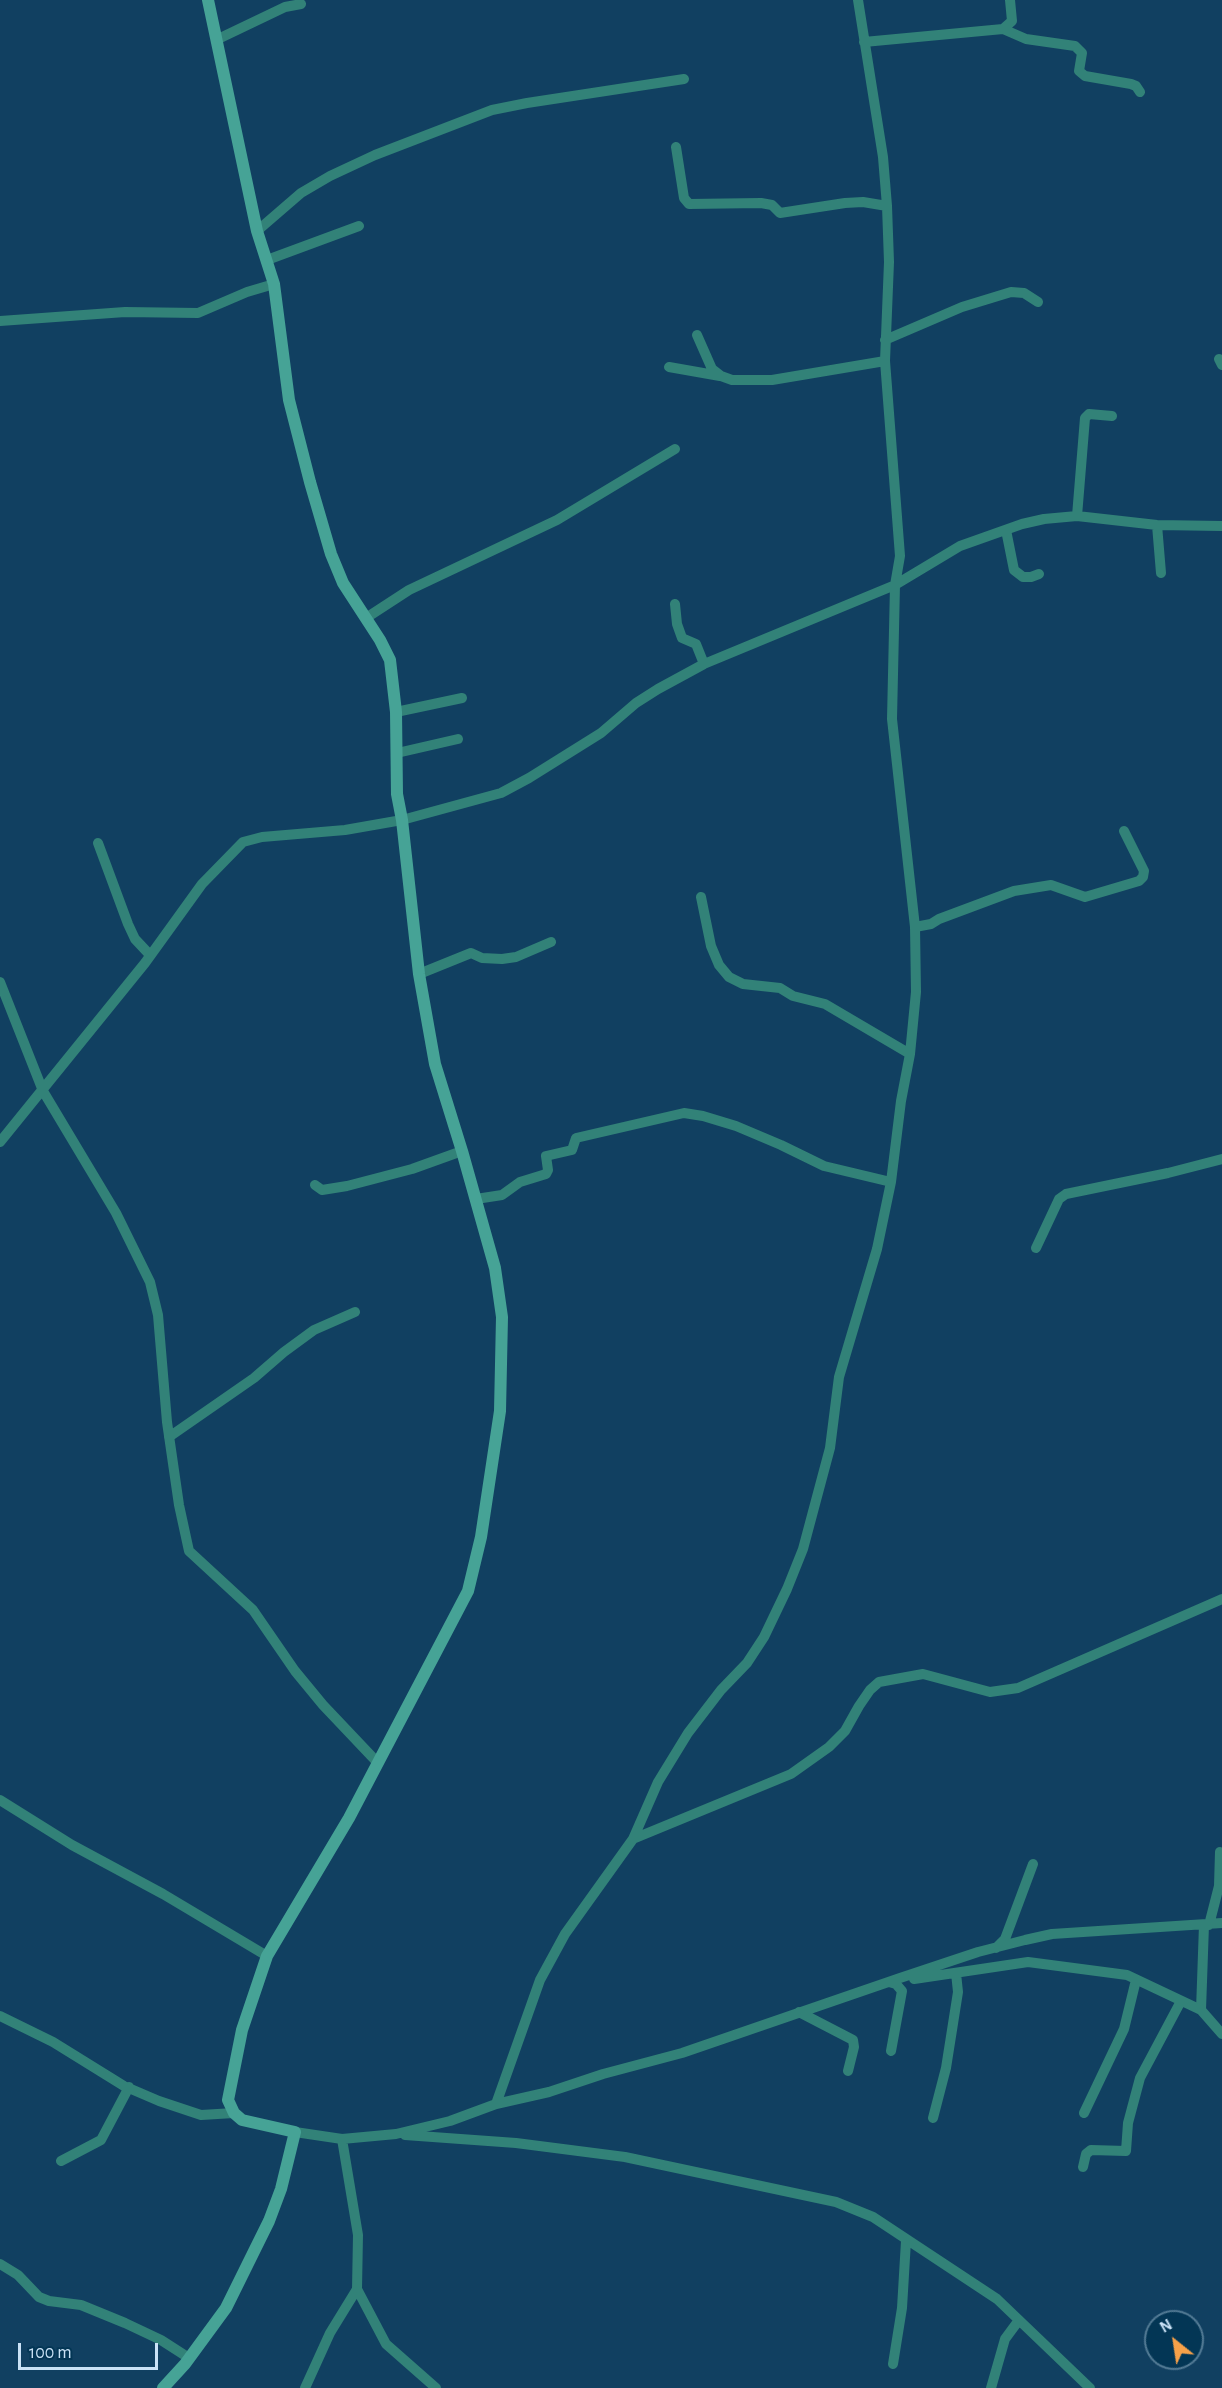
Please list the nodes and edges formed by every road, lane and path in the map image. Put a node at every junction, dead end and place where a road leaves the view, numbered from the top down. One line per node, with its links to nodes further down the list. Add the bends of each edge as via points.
1 (208, 0): 6 (street)
2 (858, 0): 7 (street)
3 (1010, 0): 5 (street, via 1012,21)
4 (301, 3): 6 (street)
5 (1004, 29): 7 (street); 9 (street, via 1026,39 1075,46 1082,53 1079,71 1085,76 1131,84)
6 (216, 40): 13 (street)
7 (864, 42): 11 (street, via 883,157)
8 (684, 79): 13 (street, via 492,110 330,176 301,193)
9 (1140, 92)
10 (676, 147): 11 (street, via 684,198 689,204 761,203 772,205 780,213 845,203)
11 (886, 206): 19 (street, via 889,262)
12 (359, 226): 14 (street)
13 (257, 231): 14 (street)
14 (267, 260): 15 (street)
15 (274, 284): 17 (street, via 198,313 125,312); 33 (street, via 289,400 302,451 331,554 343,583)
16 (1038, 302): 19 (street, via 1024,293 1011,292 962,307)
17 (0, 321)
18 (697, 335): 22 (street, via 712,369)
19 (885, 340): 20 (street)
20 (885, 361): 22 (street, via 772,380 732,380); 31 (street, via 900,556)
21 (669, 367): 22 (street)
22 (721, 376)
23 (1112, 416): 25 (street, via 1089,414 1085,418)
24 (675, 449): 33 (street, via 557,520 409,590)
25 (1077, 516): 26 (street); 28 (street, via 1044,519)
26 (1157, 525): 27 (street); 29 (street)
27 (1222, 526)
28 (1006, 530): 30 (street, via 1014,570 1031,578); 31 (street, via 960,546)
29 (1161, 573)
30 (1039, 574)
31 (895, 585): 34 (street); 43 (street, via 892,719)
32 (675, 604): 34 (street, via 682,638 696,644)
33 (366, 618): 36 (street, via 390,660)
34 (704, 664): 39 (street, via 636,703 601,733 501,793)
35 (462, 698): 36 (street)
36 (396, 712): 38 (street)
37 (458, 739): 38 (street)
38 (397, 753): 39 (street, via 397,794)
39 (402, 820): 45 (street, via 243,842 202,884); 46 (street)
40 (1124, 831): 43 (street, via 1144,871 1139,881 1085,897 1051,885 1014,891)
41 (98, 843): 45 (street, via 128,924)
42 (701, 897): 48 (street, via 711,946 729,977 743,984 780,988 825,1004)
43 (915, 927): 48 (street, via 916,992)
44 (551, 942): 46 (street, via 502,959 471,953)
45 (150, 955): 49 (street)
46 (419, 974): 51 (street, via 435,1064)
47 (0, 982): 49 (street)
48 (910, 1054): 53 (street)
49 (43, 1091): 50 (street); 58 (street, via 116,1213 150,1282 158,1315)
50 (0, 1142)
51 (462, 1150): 54 (street, via 412,1169 347,1186 321,1190); 55 (street)
52 (1222, 1159): 56 (street, via 1066,1194 1059,1199)
53 (891, 1182): 55 (street, via 824,1166 736,1126 684,1113 576,1138 572,1150 546,1156 546,1174 520,1182 502,1195); 62 (street, via 877,1249 840,1377 830,1448 803,1549 764,1637 747,1663 687,1733 658,1782)
54 (315, 1185)
55 (476, 1199): 60 (street, via 495,1268 502,1317 500,1411 481,1537 468,1591)
56 (1036, 1248)
57 (355, 1312): 58 (street, via 314,1330)
58 (169, 1437): 60 (street, via 189,1551 253,1610 295,1671)
59 (1222, 1599): 62 (street, via 1018,1688 990,1692 923,1674 879,1682 829,1747 791,1774)
60 (377, 1762): 68 (street, via 349,1818)
61 (0, 1800): 68 (street)
62 (633, 1839): 80 (street, via 565,1934 540,1980)
63 (1220, 1852): 66 (street, via 1219,1886)
64 (1033, 1864): 67 (street, via 1005,1939)
65 (1222, 1923): 66 (street)
66 (1207, 1925): 67 (street, via 1052,1934); 73 (street)
67 (996, 1948): 70 (street)
68 (267, 1956): 81 (street, via 242,2030 230,2083 228,2100)
69 (956, 1973): 70 (street); 71 (street, via 1028,1962 1103,1971); 83 (street, via 958,1992 946,2068)
70 (895, 1980): 74 (street); 77 (street, via 902,1991)
71 (1136, 1980): 72 (street); 82 (street, via 1124,2029)
72 (1181, 2001): 73 (street); 88 (street, via 1140,2078 1128,2123 1126,2151 1091,2150)
73 (1201, 2010): 76 (street)
74 (799, 2012): 78 (street, via 853,2040); 80 (street, via 682,2053)
75 (0, 2016): 79 (street)
76 (1222, 2034)
77 (891, 2051)
78 (848, 2070)
79 (129, 2087): 81 (street, via 192,2113); 87 (street, via 101,2140)
80 (496, 2104): 85 (street, via 450,2121)
81 (234, 2114): 84 (street, via 250,2123)
82 (1084, 2114)
83 (933, 2118)
84 (295, 2132): 86 (street); 93 (street, via 269,2221 226,2308)
85 (396, 2134): 86 (street); 89 (street, via 625,2157 836,2202 873,2217)
86 (342, 2139): 91 (street, via 358,2235)
87 (61, 2161)
88 (1083, 2167)
89 (906, 2241): 92 (street, via 997,2299); 94 (street, via 902,2308)
90 (0, 2264): 93 (street, via 49,2301 81,2305 161,2340)
91 (357, 2289): 95 (street, via 386,2344); 97 (street, via 330,2333)
92 (1019, 2320): 100 (street, via 1005,2339); 101 (street)
93 (189, 2358): 96 (street)
94 (893, 2364)
95 (420, 2373): 98 (street); 99 (street)
96 (163, 2388)
97 (304, 2388)
98 (427, 2388)
99 (436, 2388)
100 (991, 2388)
101 (1089, 2388)

